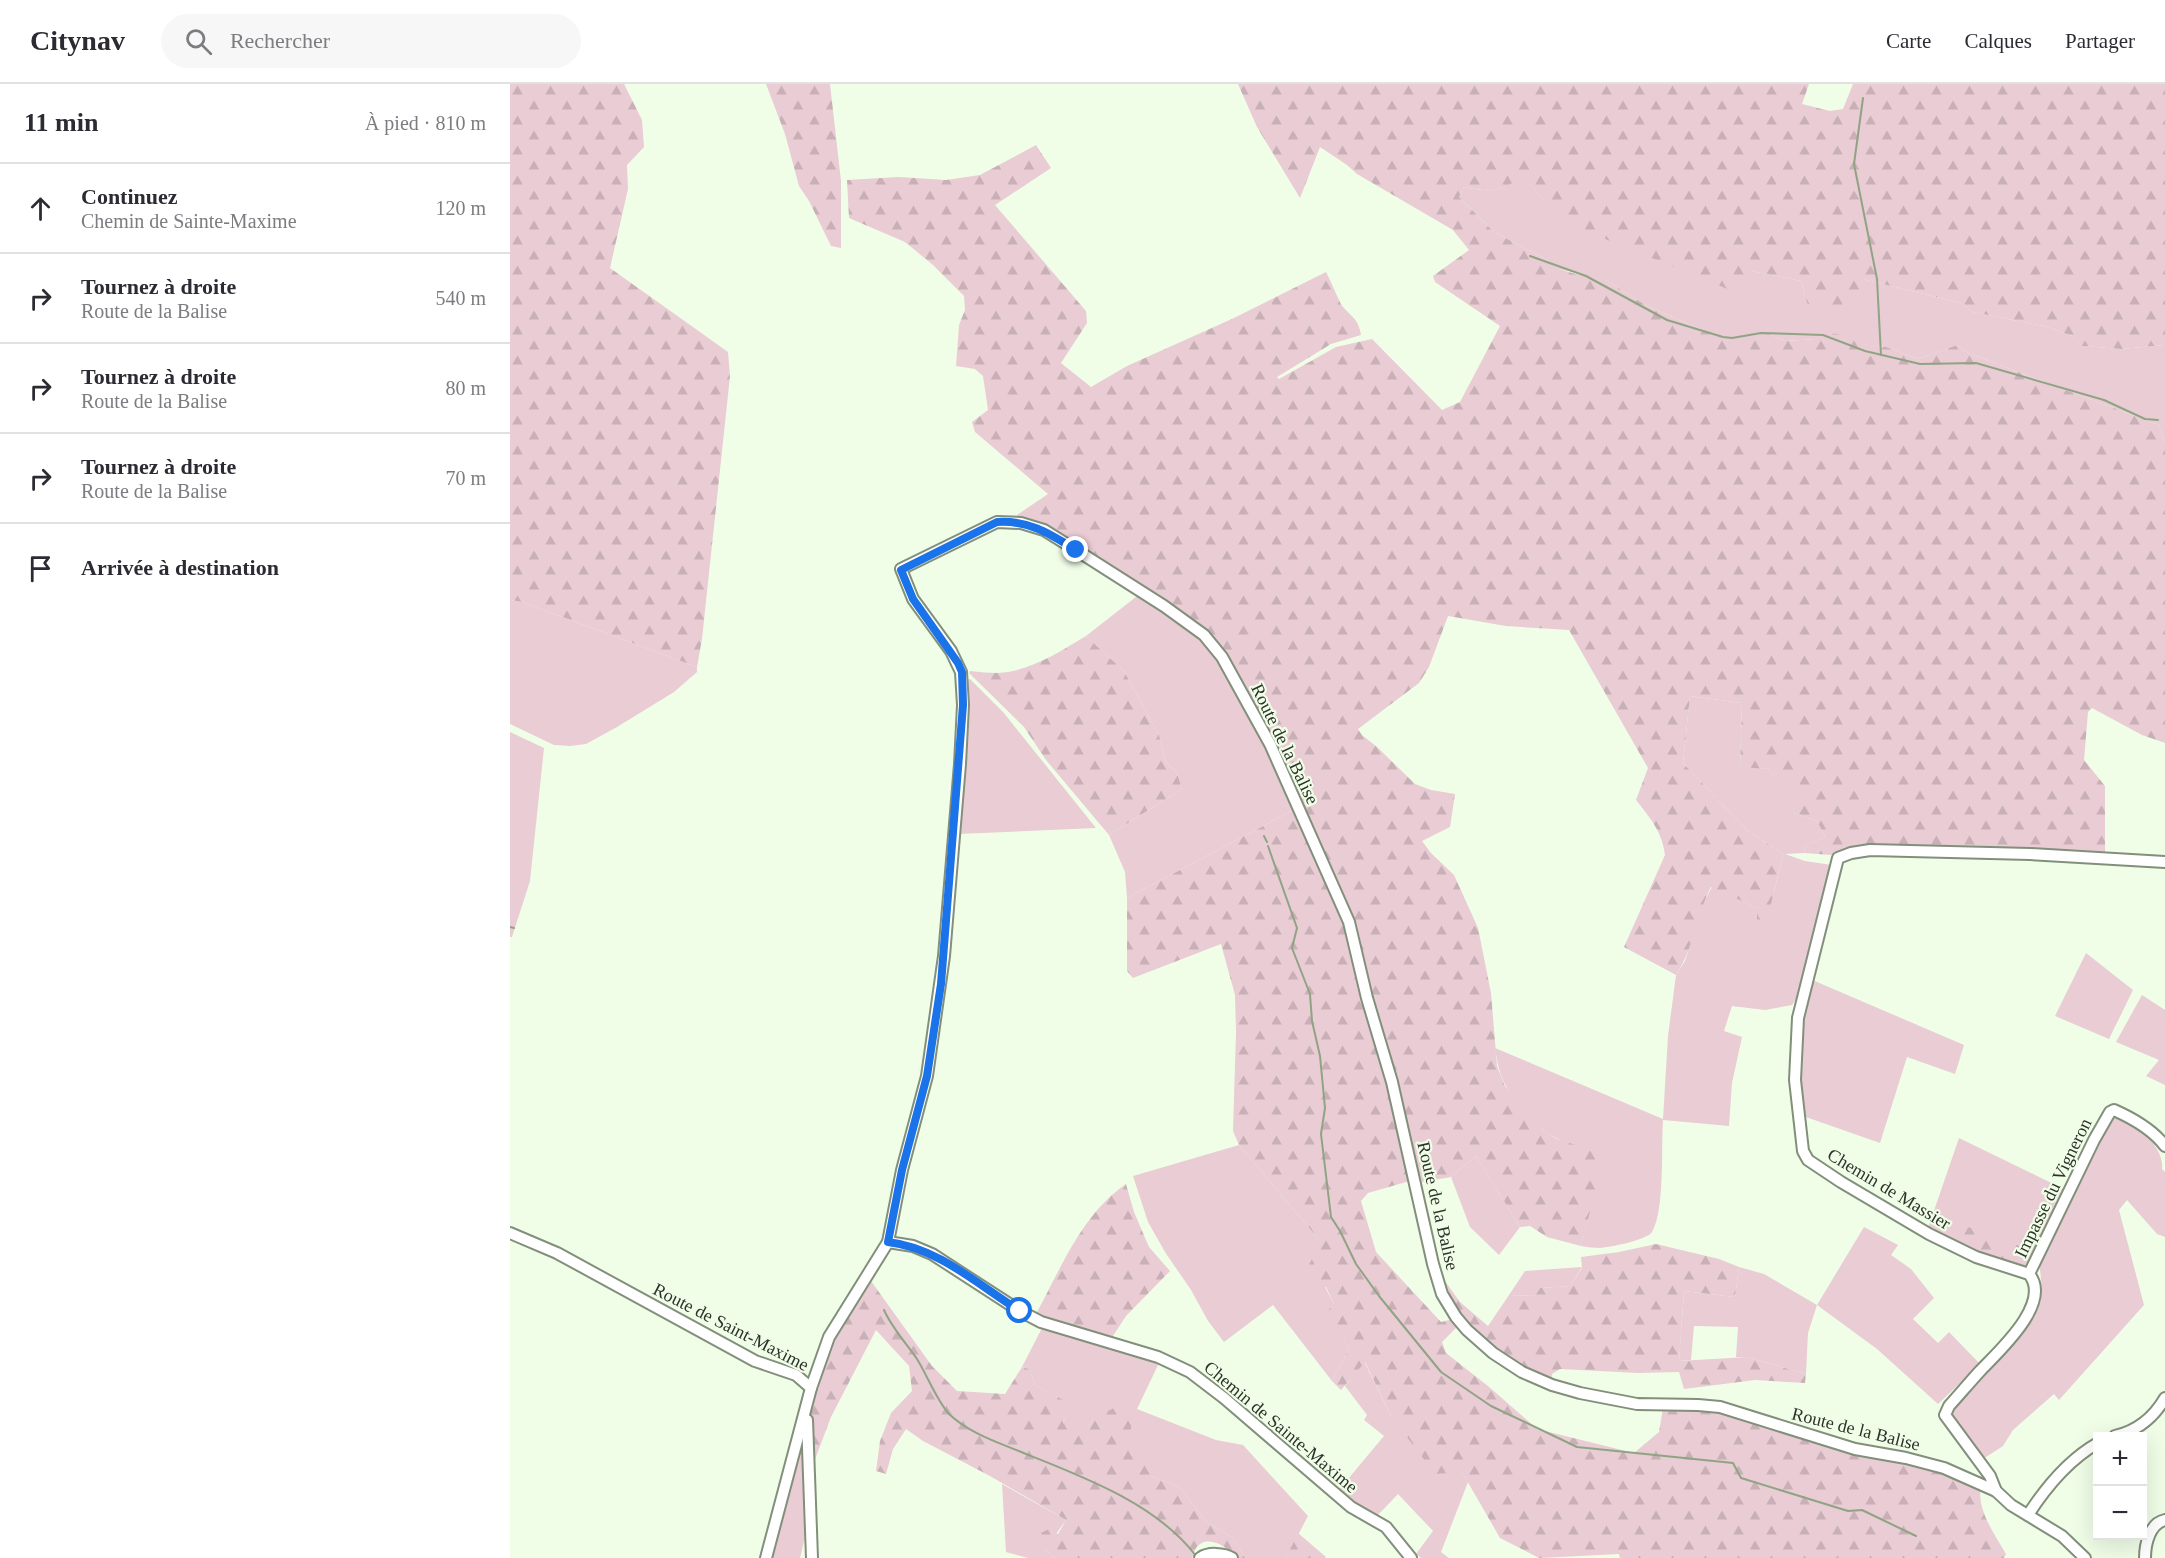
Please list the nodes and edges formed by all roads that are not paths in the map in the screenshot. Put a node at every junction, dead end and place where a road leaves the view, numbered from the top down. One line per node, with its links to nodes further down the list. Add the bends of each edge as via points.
1 (2165, 861): 5 (street, Chemin de Massier, via 1870,850 1838,858 1798,1018 1795,1080 1803,1151 1808,1160 1841,1182 1929,1234 1976,1257)
2 (2165, 1146): 5 (street, Impasse du Vigneron, via 2129,1118 2114,1110 2110,1112)
3 (510, 1233): 6 (street, Route de Saint-Maxime, via 581,1265 755,1361 796,1375)
4 (888, 1242): 6 (street, via 830,1337); 11 (street, Route de la Balise, via 927,1076 940,995 963,705 958,663 913,599 901,570 997,522 1021,523 1044,530 1204,635 1222,657 1251,707 1350,922 1392,1082 1433,1264 1442,1294 1467,1330 1522,1372 1552,1385 1637,1404 1720,1407 1855,1449 1944,1468); 18 (street, Chemin de Sainte-Maxime, via 932,1254 1041,1322 1158,1357 1190,1372 1351,1507 1386,1527)
5 (2028, 1274): 11 (street, via 2034,1286 2026,1319 1946,1411)
6 (811, 1388): 8 (street, Route de Saint-Maxime)
7 (2165, 1398): 9 (street, via 2145,1423)
8 (807, 1407): 15 (street, Route de Saint-Maxime); 16 (street)
9 (2126, 1432)
10 (2093, 1446): 12 (street, via 2059,1474)
11 (1996, 1491): 12 (street)
12 (2028, 1515): 19 (street, via 2062,1536)
13 (2165, 1520): 20 (street, via 2157,1523 2151,1533)
14 (1226, 1557): 17 (street, via 1208,1554)
15 (766, 1558)
16 (812, 1558)
17 (1200, 1558)
18 (1411, 1558)
19 (2085, 1558)
20 (2145, 1558)

